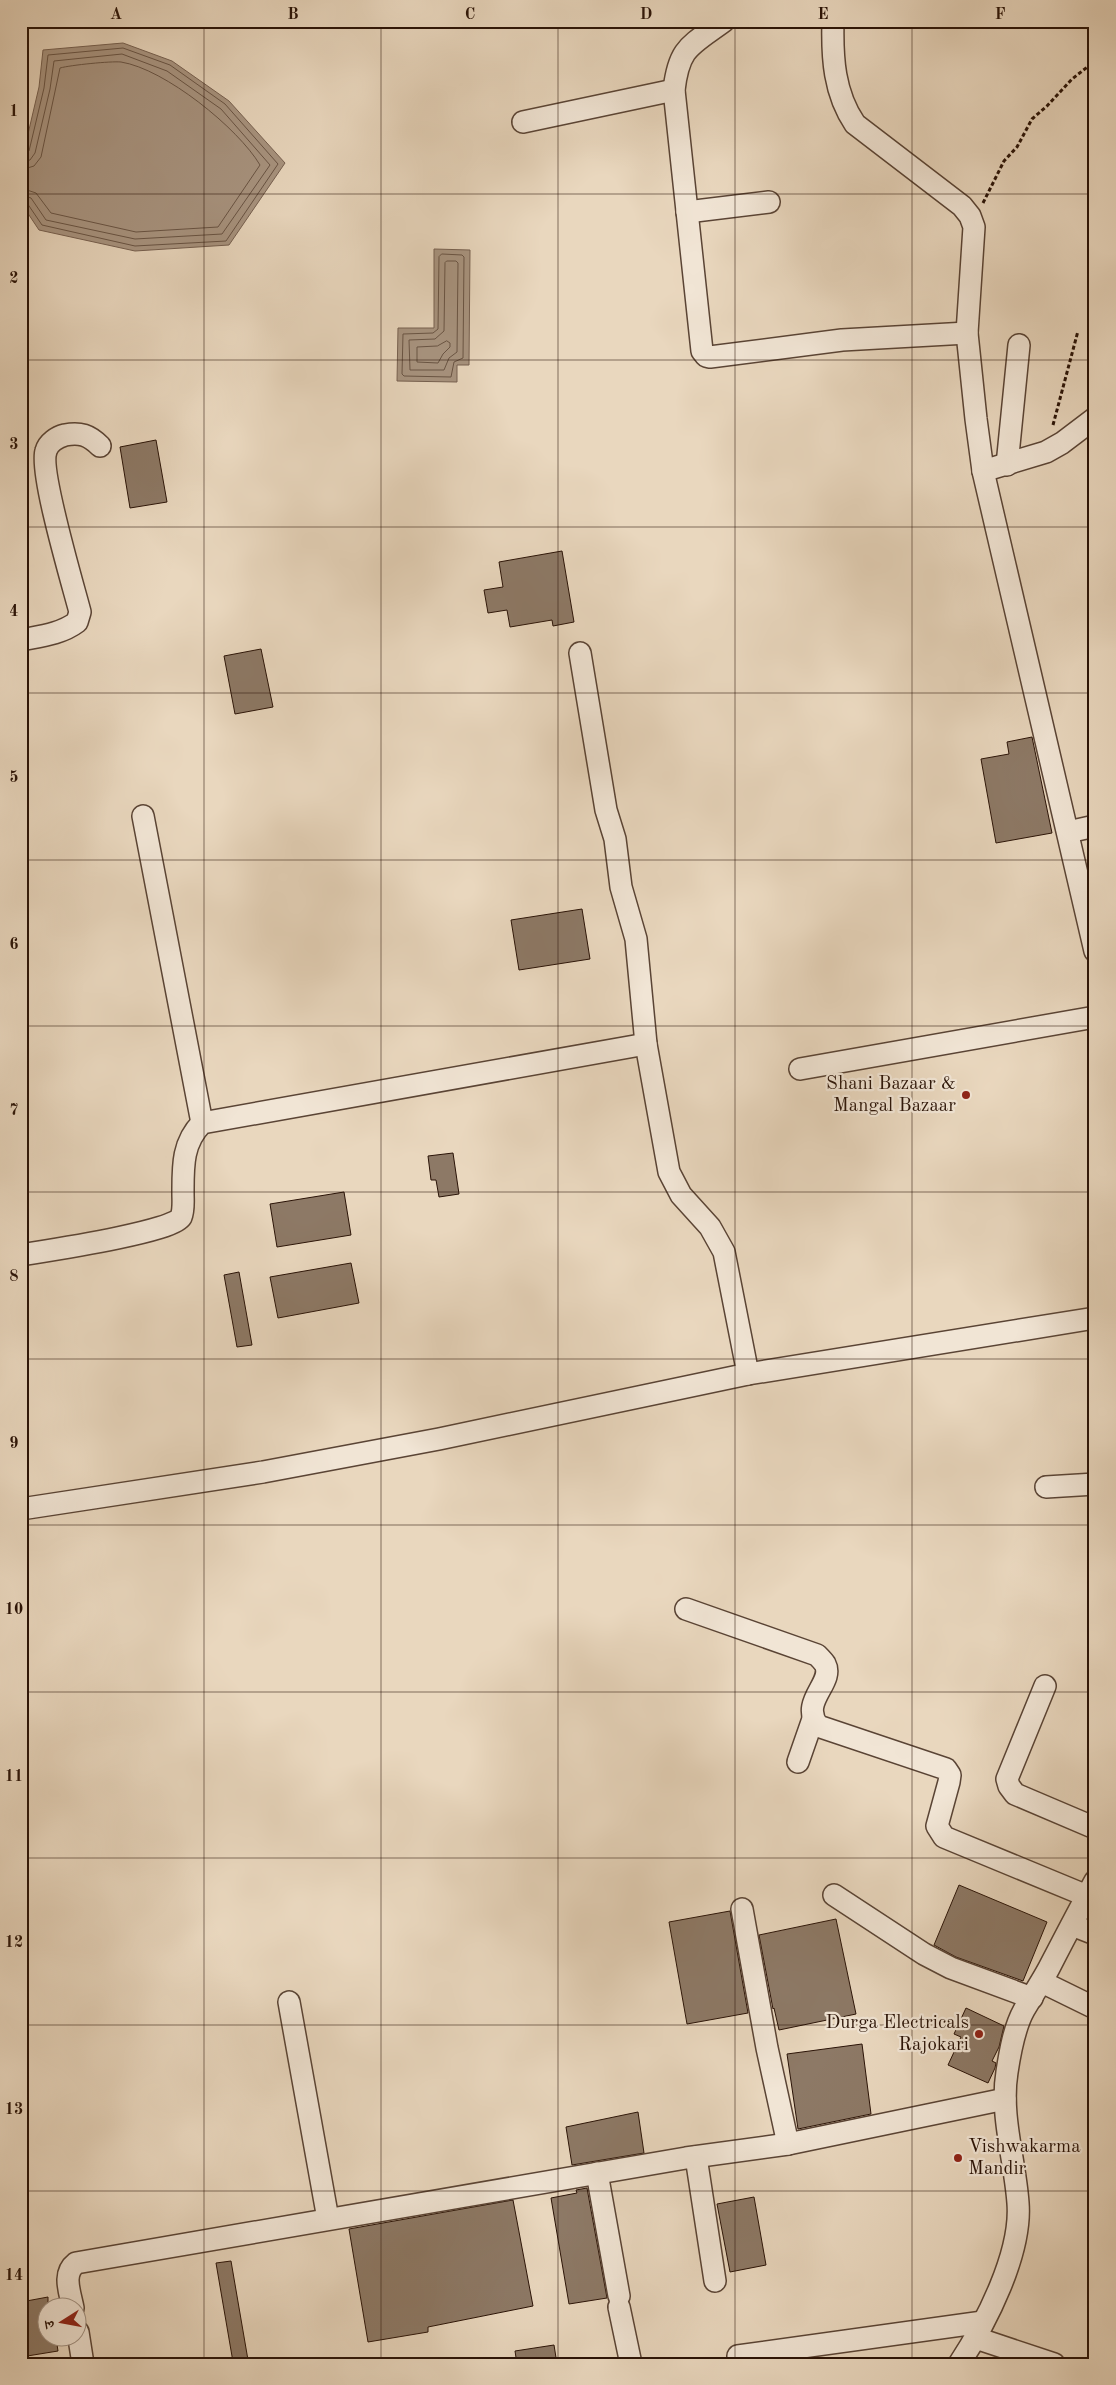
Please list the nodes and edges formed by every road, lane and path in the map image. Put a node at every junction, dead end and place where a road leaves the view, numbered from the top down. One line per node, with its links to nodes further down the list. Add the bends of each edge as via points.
1 (724, 21): 4 (street, via 687,48 677,66)
2 (833, 21): 8 (street, via 832,59 846,111 855,124 962,206)
3 (1095, 61): 8 (path, via 1032,118 991,185)
4 (674, 90): 5 (street); 7 (street)
5 (523, 122)
6 (769, 202): 7 (street)
7 (687, 212): 10 (street, via 702,351 706,356 842,340)
8 (974, 227): 10 (street)
9 (1078, 331): 14 (path)
10 (967, 333): 16 (street)
11 (1019, 345): 15 (street)
12 (1095, 418): 14 (street)
13 (100, 446): 17 (street, via 91,437 71,434 60,436 50,443 45,452 50,493 80,612 78,622 70,627)
14 (1046, 452): 15 (street)
15 (1007, 465): 16 (street)
16 (983, 471): 21 (street)
17 (21, 640)
18 (580, 653): 25 (street, via 606,810 636,940)
19 (143, 816): 27 (street)
20 (1095, 826): 21 (street)
21 (1068, 832): 22 (street)
22 (1089, 911): 23 (street)
23 (1095, 951)
24 (1095, 1017): 26 (street)
25 (646, 1044): 27 (street); 30 (street, via 669,1172 681,1195 710,1227 724,1252)
26 (800, 1069)
27 (202, 1123): 28 (street, via 186,1146 183,1207 175,1224 149,1232)
28 (21, 1255)
29 (1095, 1318): 30 (street)
30 (748, 1374): 33 (street, via 263,1472)
31 (1095, 1484): 32 (street)
32 (1046, 1488)
33 (21, 1509)
34 (686, 1609): 36 (street, via 817,1655 825,1664 826,1673 811,1708)
35 (1045, 1686): 38 (street, via 1006,1779 1015,1794)
36 (813, 1719): 37 (street); 39 (street, via 818,1726 946,1769 950,1782 937,1826 944,1837)
37 (798, 1762)
38 (1095, 1828)
39 (1091, 1888): 42 (street)
40 (834, 1895): 44 (street, via 951,1968)
41 (742, 1909): 48 (street)
42 (1072, 1925): 43 (street); 44 (street)
43 (1095, 1934)
44 (1037, 1990): 46 (street); 47 (street, via 1023,2012 1013,2042)
45 (289, 2002): 51 (street)
46 (1095, 2008)
47 (1005, 2099): 48 (street); 54 (street, via 1018,2205 1018,2231 1010,2261)
48 (788, 2144): 49 (street)
49 (696, 2157): 50 (street); 52 (street)
50 (598, 2174): 51 (street); 58 (street)
51 (328, 2219): 53 (street, via 76,2263 67,2277)
52 (715, 2281)
53 (71, 2298)
54 (979, 2330): 56 (street); 59 (street); 60 (street)
55 (81, 2348): 57 (street)
56 (738, 2356)
57 (84, 2364)
58 (631, 2364)
59 (959, 2364)
60 (1054, 2364)

